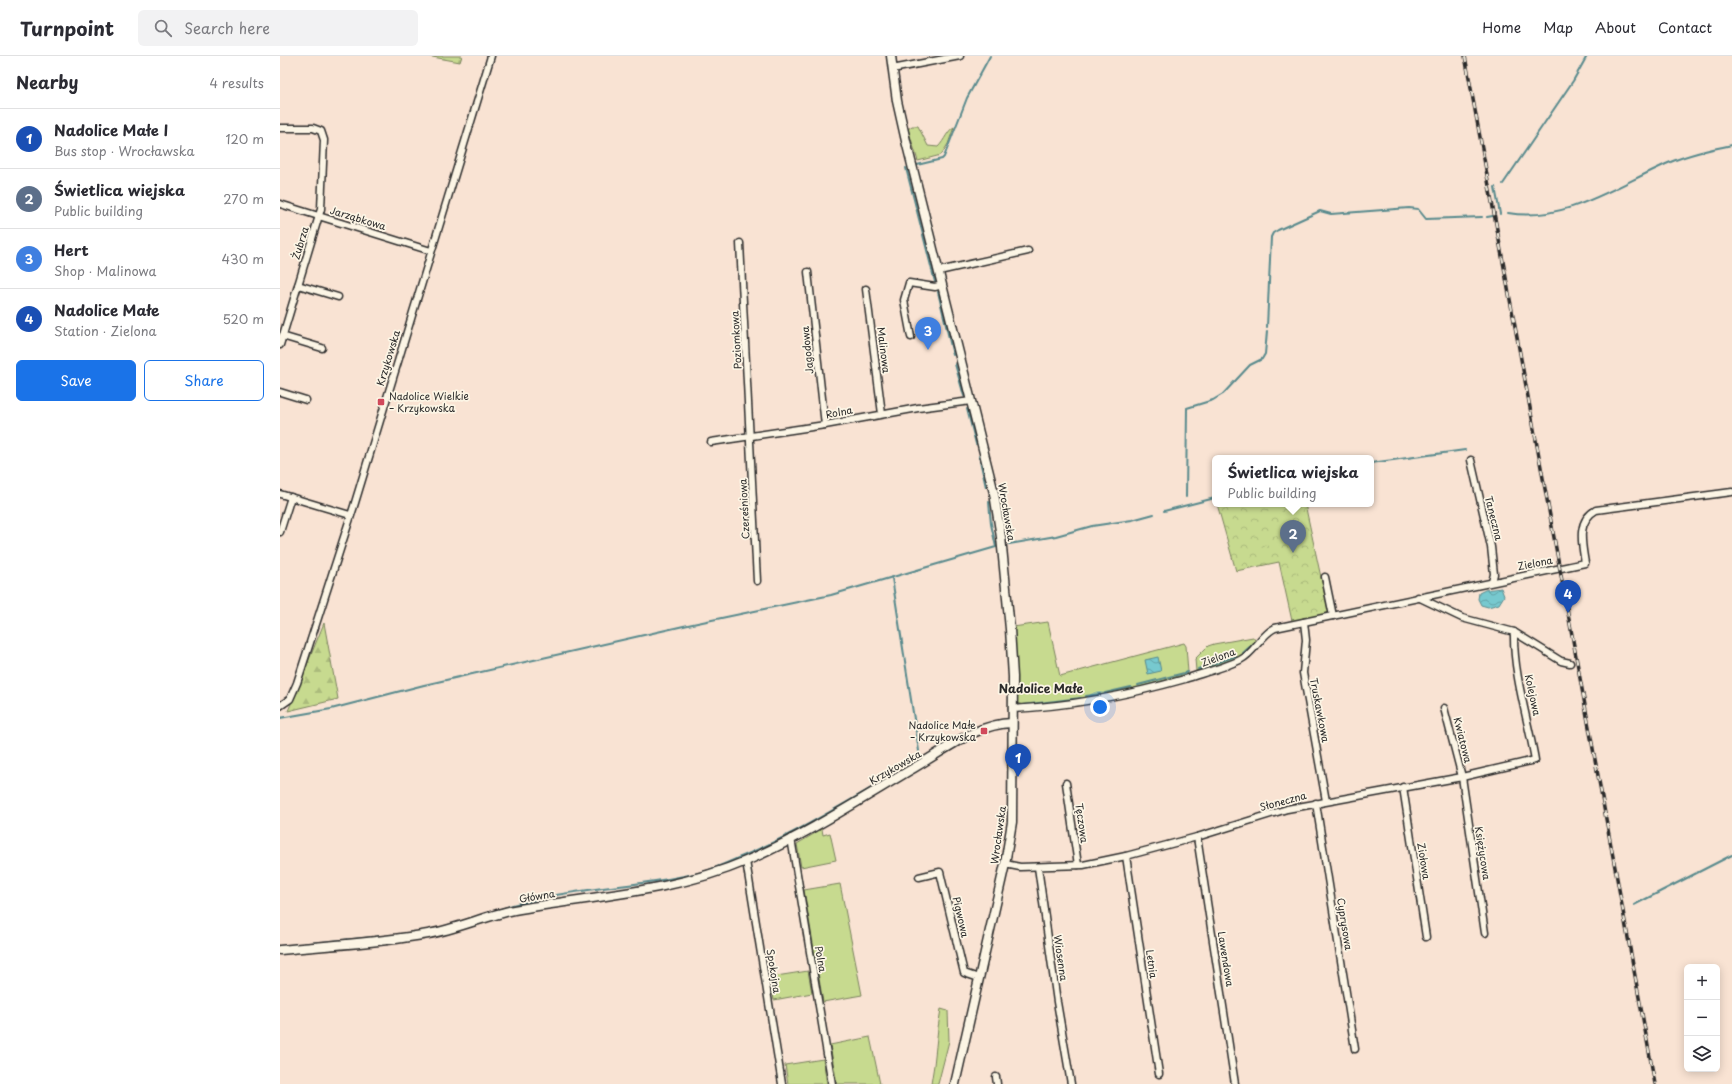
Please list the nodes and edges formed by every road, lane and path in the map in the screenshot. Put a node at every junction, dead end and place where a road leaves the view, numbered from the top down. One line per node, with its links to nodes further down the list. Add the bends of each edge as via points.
1 (491, 56): 9 (street, Krzykowska)
2 (891, 56): 4 (street)
3 (960, 56): 4 (street)
4 (892, 69): 11 (street, Wrocławska, via 897,101)
5 (280, 128): 7 (street, Żubrza, via 313,128 321,131 324,140)
6 (280, 204): 7 (street, Jarząbkowa)
7 (319, 216): 9 (street, Jarząbkowa); 13 (street, Żubrza)
8 (740, 242): 26 (street, Poziomkowa)
9 (431, 251): 32 (street, Krzykowska)
10 (1028, 251): 11 (street)
11 (938, 271): 14 (street, Wrocławska)
12 (808, 272): 25 (street, Jagodowa)
13 (298, 285): 16 (street); 17 (street, Żubrza)
14 (942, 285): 18 (street, via 935,288 909,283 904,300); 22 (street, Wrocławska)
15 (866, 289): 24 (street, Malinowa)
16 (338, 296)
17 (282, 336): 19 (street, Żubrza); 20 (street)
18 (911, 337)
19 (280, 345)
20 (322, 348)
21 (280, 392): 23 (street)
22 (970, 398): 24 (street, Rolna); 44 (street, Wrocławska, via 989,471 1001,532 1010,628)
23 (306, 400)
24 (882, 414): 25 (street, Rolna)
25 (825, 425): 26 (street, Rolna)
26 (751, 436): 27 (street, Rolna); 35 (street, Czereśniowa)
27 (711, 442)
28 (1471, 460): 36 (street, Taneczna, via 1491,547 1494,574)
29 (1732, 492): 36 (street, Zielona, via 1596,510 1586,517 1582,529 1585,563)
30 (280, 494): 31 (street)
31 (291, 497): 32 (street); 33 (street)
32 (350, 515): 42 (street, Krzykowska, via 297,683 290,699)
33 (280, 532)
34 (1325, 577): 38 (street)
35 (757, 581)
36 (1492, 582): 37 (street, Zielona)
37 (1418, 598): 38 (street, Zielona); 40 (street, via 1462,618)
38 (1334, 616): 39 (street, Zielona)
39 (1304, 622): 44 (street, Zielona, via 1267,632 1255,648 1241,660 1187,678 1103,698); 50 (street, Truskawkowa, via 1306,640 1303,673)
40 (1514, 632): 41 (street, via 1561,661); 46 (street, Kolejowa, via 1518,675)
41 (1570, 663)
42 (280, 706)
43 (1444, 708): 47 (street, Kwiatowa)
44 (1012, 709): 45 (street, Wrocławska)
45 (1012, 723): 53 (street, Krzykowska, via 1003,723 972,733); 56 (street, Wrocławska, via 1012,816)
46 (1535, 760): 47 (street, Słoneczna)
47 (1462, 777): 49 (street, Słoneczna); 60 (street, Księżycowa)
48 (1066, 783): 57 (street, Tęczowa)
49 (1403, 787): 50 (street, Słoneczna); 61 (street, Ziołowa)
50 (1326, 801): 51 (street, Słoneczna)
51 (1316, 803): 52 (street, Słoneczna, via 1287,809); 64 (street, Cyprysowa)
52 (1197, 837): 54 (street, Słoneczna); 70 (street, Lawendowa)
53 (791, 838): 55 (street, Główna); 67 (street, Polna)
54 (1126, 856): 57 (street, Słoneczna); 65 (street, Letnia)
55 (746, 861): 62 (street, Główna, via 689,880 511,911 453,929); 66 (street, Spokojna)
56 (1005, 864): 58 (street); 63 (street, Wrocławska)
57 (1078, 865): 58 (street, Słoneczna)
58 (1038, 867): 69 (street, Wiosenna, via 1057,1002)
59 (919, 877): 63 (street, Pigwowa, via 940,872 964,973)
60 (1485, 933)
61 (1426, 938)
62 (280, 950)
63 (979, 978): 68 (street, Wrocławska)
64 (1355, 1049)
65 (1159, 1074)
66 (782, 1084)
67 (832, 1084)
68 (955, 1084)
69 (1072, 1084)
70 (1235, 1084)

